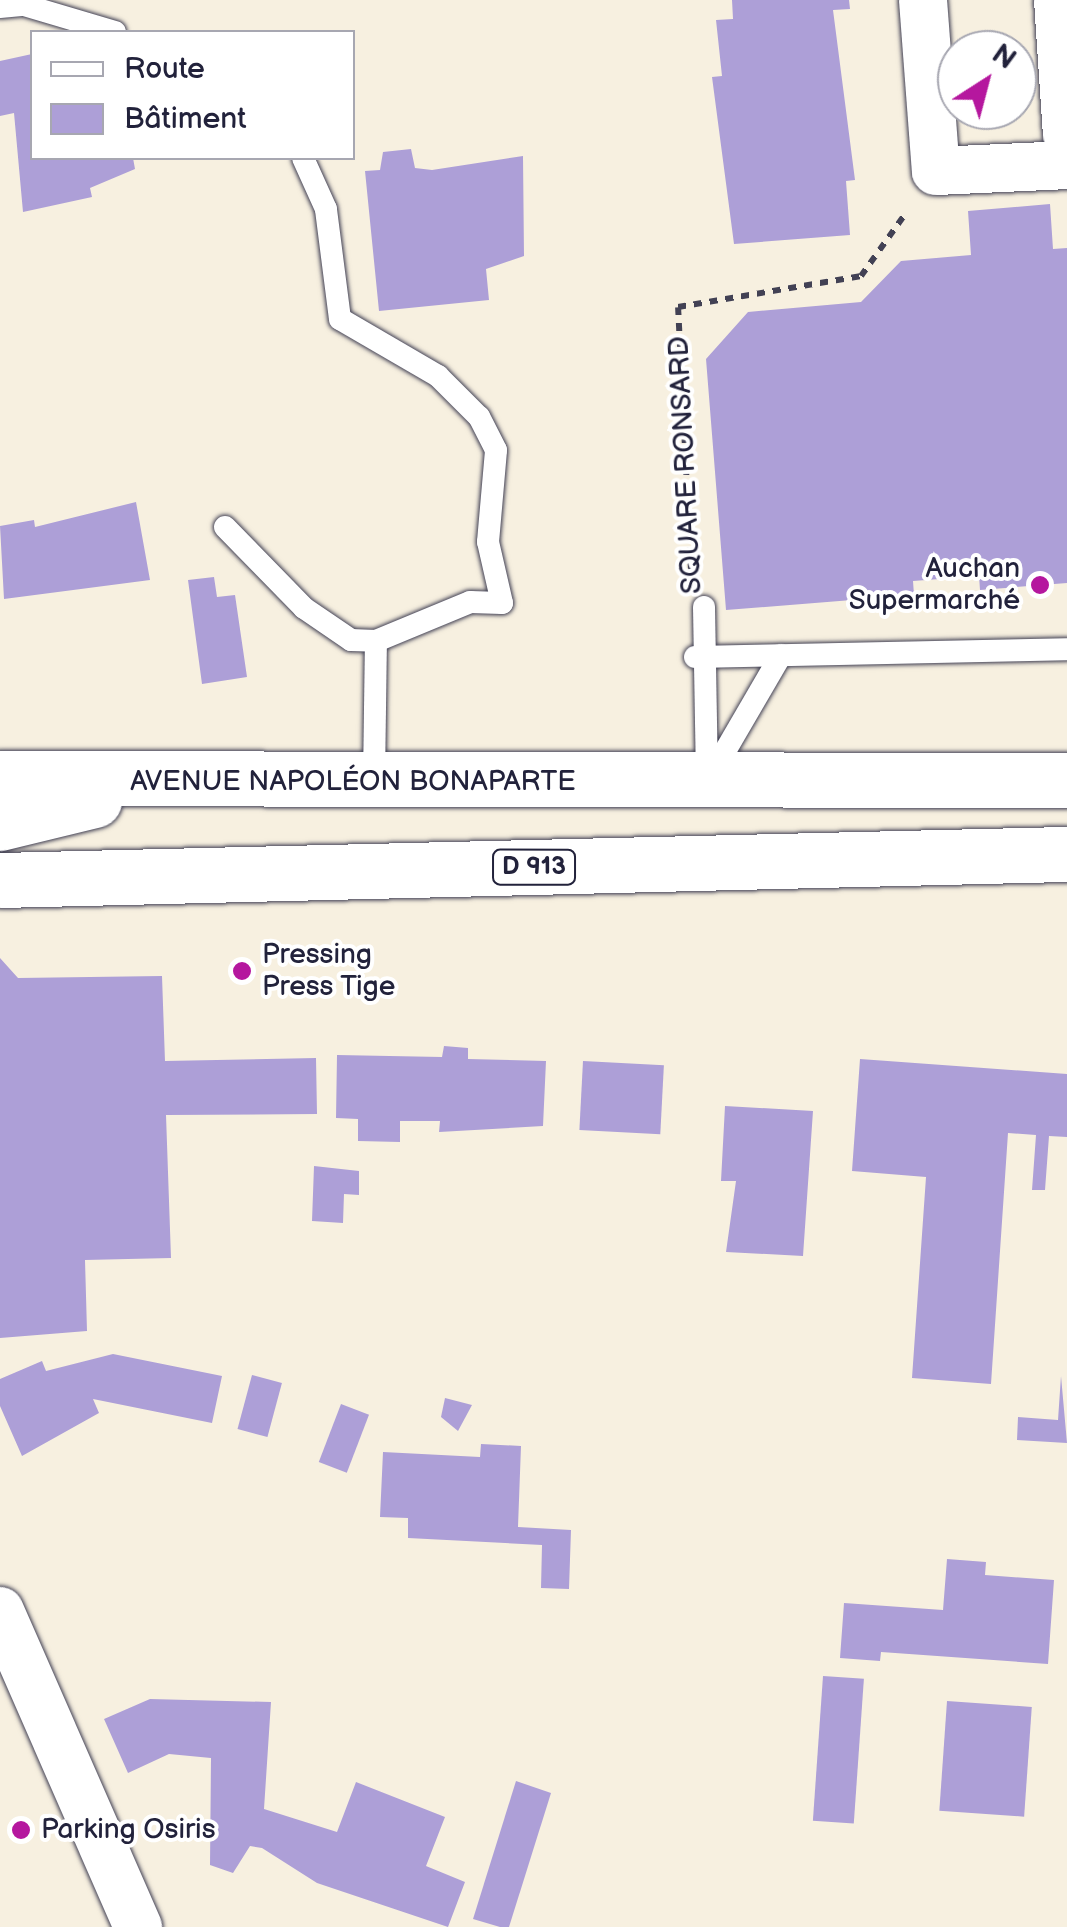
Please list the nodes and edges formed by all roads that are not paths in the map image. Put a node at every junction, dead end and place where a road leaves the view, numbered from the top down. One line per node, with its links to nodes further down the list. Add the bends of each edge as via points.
1 (923, 0): 7 (street, via 936,171)
2 (1058, 0): 5 (street)
3 (0, 7): 4 (lane, via 24,5)
4 (108, 30)
5 (1067, 134)
6 (304, 160): 10 (lane, via 326,208 340,319 438,376 479,417 496,450 488,542 502,603 470,602)
7 (1067, 166)
8 (225, 528): 10 (lane, via 334,634)
9 (704, 607): 13 (lane)
10 (376, 640): 15 (lane)
11 (1067, 649): 12 (lane)
12 (782, 655): 13 (lane); 17 (lane)
13 (700, 657): 17 (lane)
14 (0, 778): 18 (main road, AVENUE NAPOLÉON BONAPARTE)
15 (374, 780): 17 (main road, AVENUE NAPOLÉON BONAPARTE); 18 (main road, AVENUE NAPOLÉON BONAPARTE)
16 (1067, 780): 17 (main road, AVENUE NAPOLÉON BONAPARTE)
17 (706, 782)
18 (156, 785): 19 (main road)
19 (0, 822)
20 (1067, 854): 21 (main road, D 913)
21 (0, 880)
22 (0, 1611): 23 (street)
23 (138, 1927)

